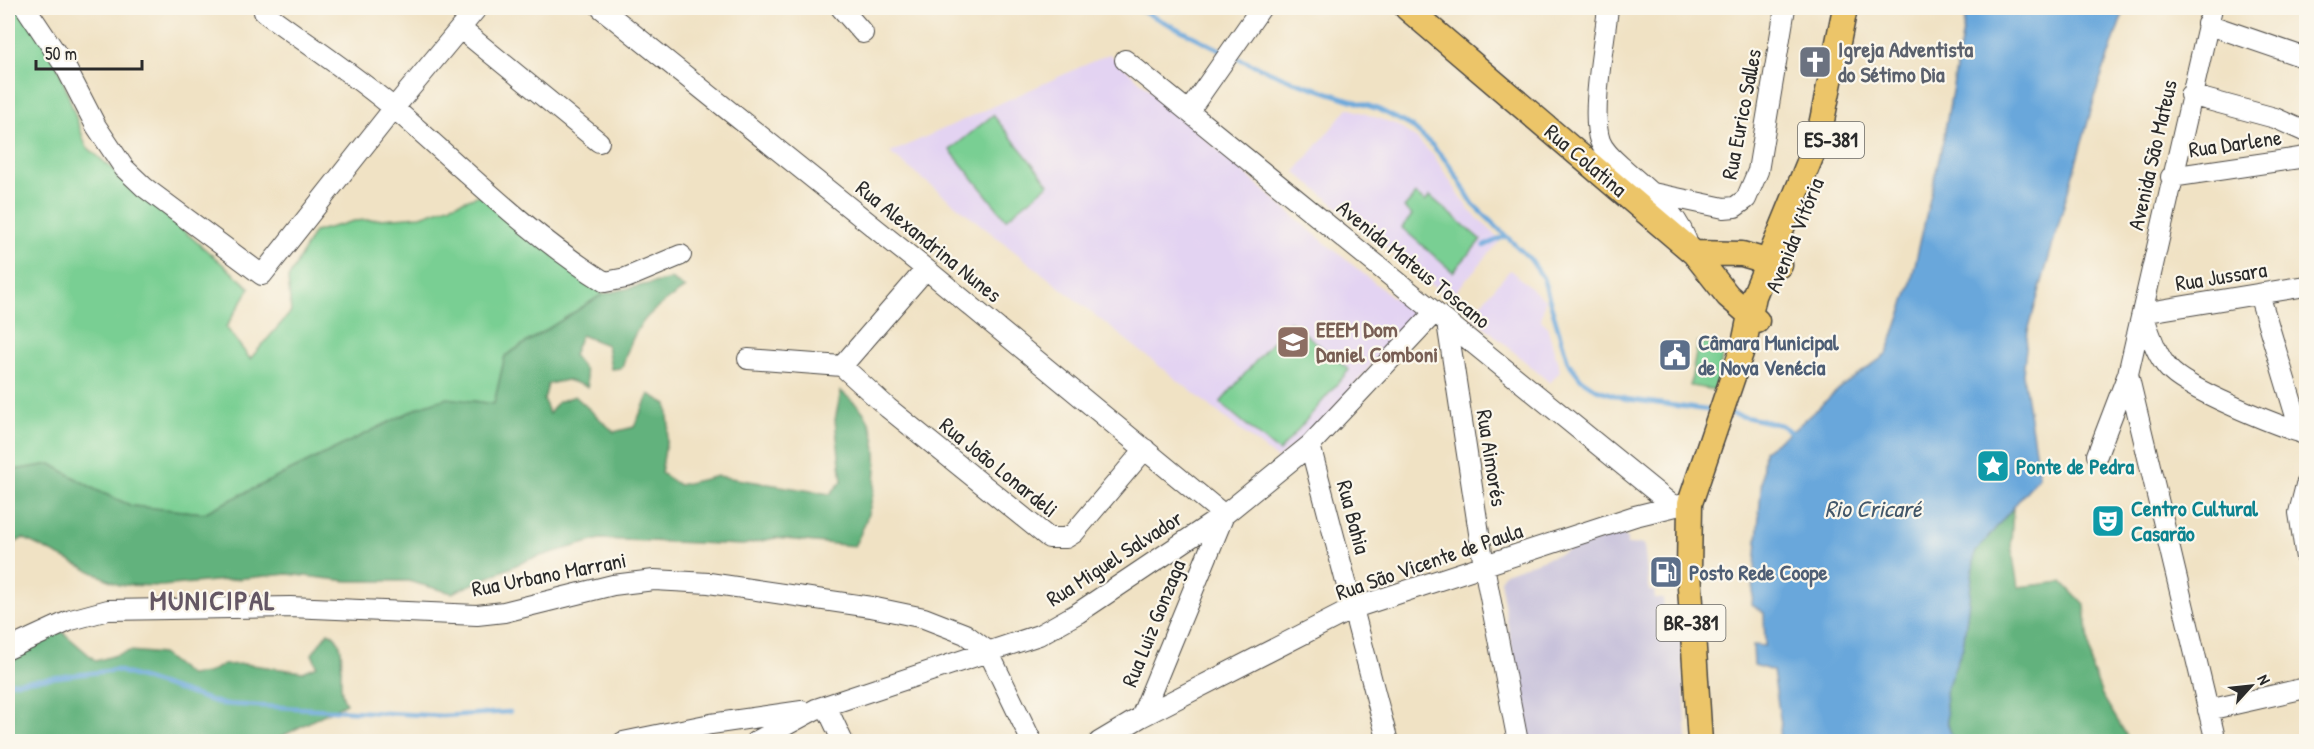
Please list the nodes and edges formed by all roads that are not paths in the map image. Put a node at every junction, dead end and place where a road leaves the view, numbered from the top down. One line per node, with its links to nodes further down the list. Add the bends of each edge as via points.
1 (26, 8): 20 (street, via 124,168 262,275)
2 (477, 8): 13 (street)
3 (601, 8): 31 (street, Rua Alexandrina Nunes)
4 (841, 8): 14 (street)
5 (1261, 8): 21 (street)
6 (1407, 8): 27 (main road, Rua Colatina)
7 (1608, 8): 26 (street, via 1598,103 1599,135 1606,152)
8 (1785, 8): 26 (street, Rua Eurico Salles, via 1758,171 1746,199 1735,207 1724,208)
9 (1845, 8): 30 (main road, Avenida Vitória / ES-381, via 1818,140)
10 (1861, 8): 30 (main road, Avenida Vitória / ES-381, via 1830,146)
11 (264, 12): 20 (street)
12 (2209, 16): 16 (street); 19 (street, Avenida São Mateus)
13 (461, 29): 20 (street); 23 (street)
14 (863, 33)
15 (2307, 45): 16 (street)
16 (2282, 48): 17 (street)
17 (2307, 58)
18 (1125, 60): 21 (street, Avenida Mateus Toscano)
19 (2190, 95): 22 (street, via 2275,118); 25 (street, Avenida São Mateus)
20 (394, 108): 29 (street, via 511,211 605,282)
21 (1189, 111): 36 (street, Avenida Mateus Toscano)
22 (2304, 131): 24 (street)
23 (599, 142)
24 (2301, 158): 25 (street, Rua Darlene)
25 (2171, 177): 35 (street, Avenida São Mateus)
26 (1648, 192): 27 (street, via 1680,224)
27 (1692, 251): 28 (main road, Avenida Vitória); 34 (main road, Rua Colatina)
28 (1743, 254): 30 (main road, Avenida Vitória); 34 (main road, via 1729,273)
29 (681, 255)
30 (1775, 256): 37 (main road, Avenida Vitória / BR-381)
31 (926, 269): 39 (street); 44 (street, Rua Alexandrina Nunes)
32 (2307, 286): 33 (street, Rua Jussara)
33 (2259, 294): 35 (street, Rua Jussara); 41 (street)
34 (1728, 296): 37 (main road, Rua Colatina)
35 (2142, 313): 40 (street, Avenida São Mateus); 42 (street, via 2162,361 2182,380)
36 (1441, 317): 43 (street, Rua Miguel Salvador); 47 (street, Avenida Mateus Toscano); 50 (street, Rua Aimorés)
37 (1750, 325): 47 (main road, BR-381, via 1718,424)
38 (748, 359): 39 (street)
39 (842, 366): 44 (street, Rua João Lonardeli, via 1049,538 1066,538 1079,528)
40 (2127, 374): 45 (street, Avenida São Mateus); 56 (street)
41 (2301, 411): 42 (street)
42 (2304, 434)
43 (1310, 445): 48 (street, Rua Miguel Salvador); 51 (street, Rua Bahia)
44 (1145, 449): 48 (street, Rua Alexandrina Nunes)
45 (2097, 454)
46 (2307, 485): 49 (street, via 2299,513)
47 (1681, 504): 50 (street, Rua São Vicente de Paula); 65 (main road, BR-381)
48 (1224, 515): 53 (street, Rua Miguel Salvador, via 1078,613 1039,635); 57 (street, Rua Luiz Gonzaga)
49 (2307, 558)
50 (1484, 566): 51 (street, Rua São Vicente de Paula); 64 (street, Rua Aimorés)
51 (1354, 608): 57 (street, Rua São Vicente de Paula); 63 (street, Rua Bahia)
52 (8, 650): 53 (street, Rua Urbano Marrani, via 71,620 108,610 290,607 477,615 613,585 654,580 709,583 924,618 951,628)
53 (988, 651): 55 (street, Rua Miguel Salvador); 61 (street)
54 (2307, 688): 56 (street)
55 (821, 708): 58 (street); 59 (street, Rua Miguel Salvador); 60 (street)
56 (2208, 710): 66 (street)
57 (1141, 717): 62 (street, Rua São Vicente de Paula)
58 (623, 741)
59 (755, 741)
60 (843, 741)
61 (1032, 741)
62 (1099, 741)
63 (1388, 741)
64 (1518, 741)
65 (1700, 741)
66 (2216, 741)

